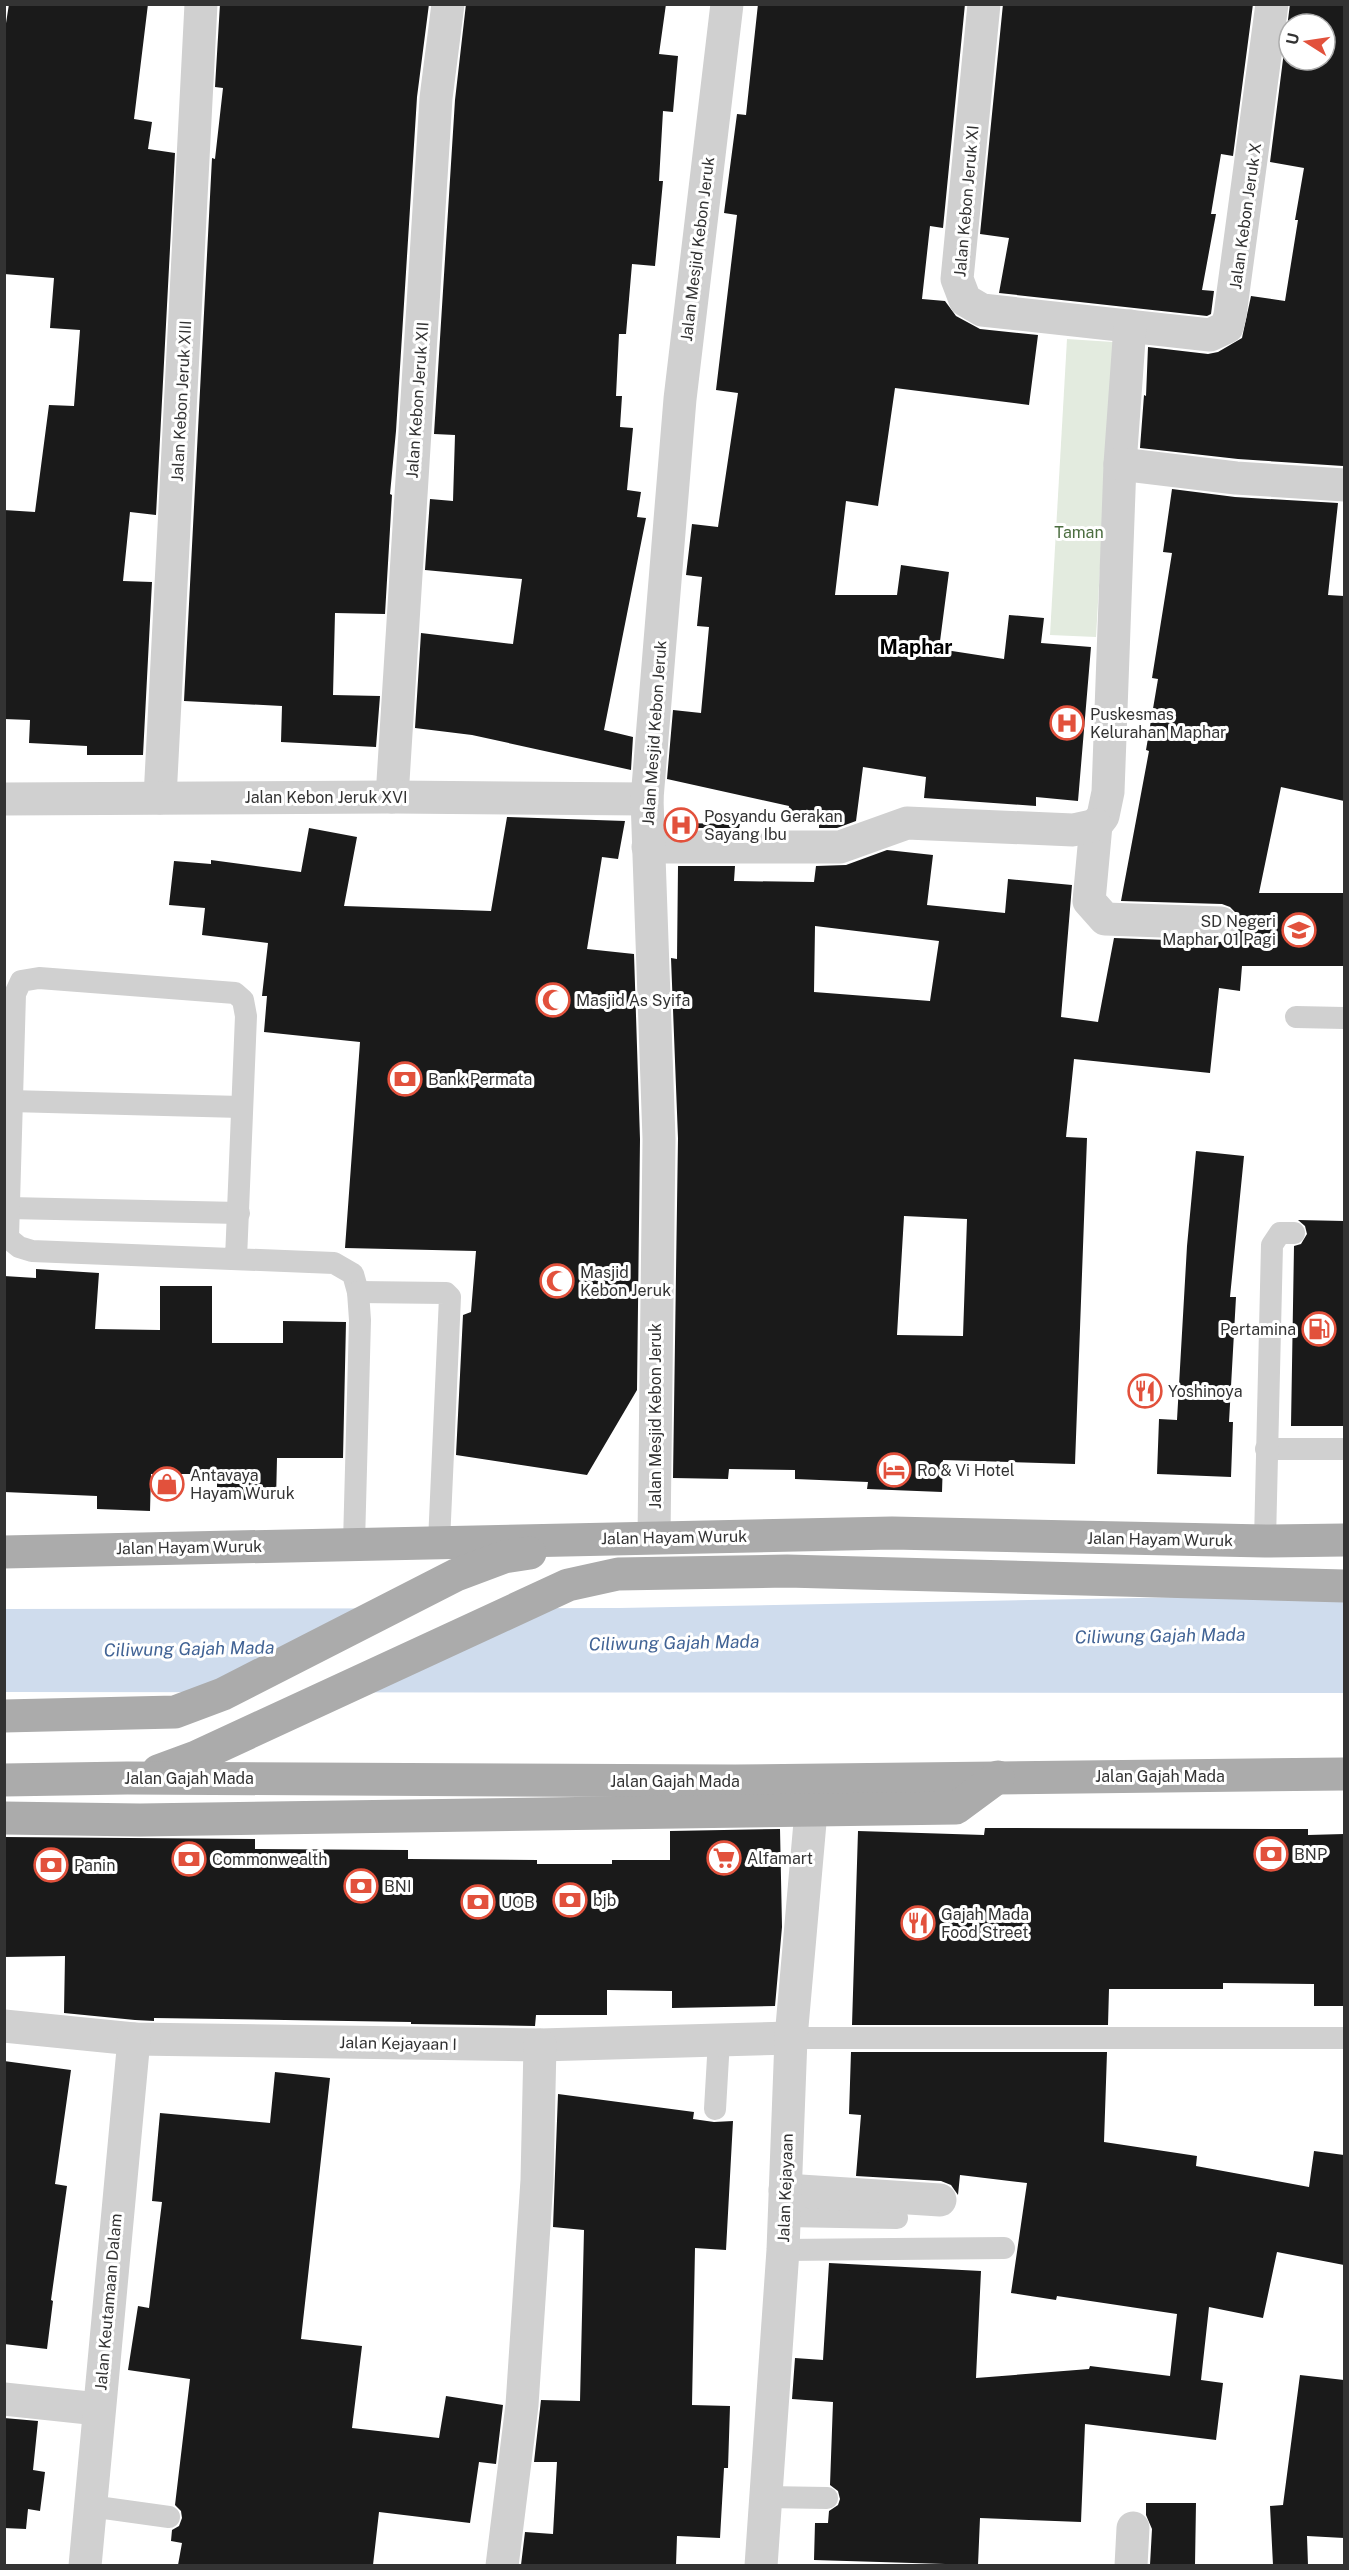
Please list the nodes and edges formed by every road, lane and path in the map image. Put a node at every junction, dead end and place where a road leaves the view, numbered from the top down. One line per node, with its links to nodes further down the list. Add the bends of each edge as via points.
1 (201, 4): 10 (street, Jalan Kebon Jeruk XIII)
2 (447, 4): 9 (street, Jalan Kebon Jeruk XII, via 436,98)
3 (727, 4): 12 (street, Jalan Mesjid Kebon Jeruk, via 680,399)
4 (984, 4): 6 (street, Jalan Kebon Jeruk XI, via 957,279 965,300 981,310)
5 (1272, 4): 6 (street, Jalan Kebon Jeruk X, via 1227,327 1210,335)
6 (1130, 326): 7 (street)
7 (1120, 464): 8 (street, via 1236,478); 13 (street, via 1108,792 1103,816)
8 (1344, 485)
9 (392, 797): 10 (street, Jalan Kebon Jeruk XVI); 12 (street, Jalan Kebon Jeruk XVI)
10 (160, 798): 11 (street, Jalan Kebon Jeruk XVI)
11 (4, 799)
12 (647, 799): 14 (street, Jalan Mesjid Kebon Jeruk)
13 (1096, 825): 14 (street, via 1073,830 907,823 840,847); 15 (street, via 1089,901 1105,919)
14 (648, 847): 28 (street, Jalan Mesjid Kebon Jeruk, via 659,1139)
15 (1221, 923)
16 (1296, 1017): 17 (lane)
17 (1344, 1018)
18 (10, 1101): 19 (lane); 19 (lane, via 15,994 21,981 39,978 235,993 243,1000 246,1016); 20 (lane)
19 (242, 1107): 21 (lane)
20 (9, 1208): 21 (lane); 23 (lane, via 8,1238 26,1250)
21 (238, 1213): 23 (lane)
22 (1294, 1233): 25 (lane, via 1280,1233 1272,1245)
23 (236, 1259): 24 (lane, via 334,1263 353,1274)
24 (358, 1292): 31 (lane, via 446,1293 450,1297); 32 (lane)
25 (1266, 1449): 26 (lane); 30 (lane)
26 (1344, 1449)
27 (960, 1535): 28 (main road, Jalan Hayam Wuruk); 30 (main road, Jalan Hayam Wuruk); 35 (main road, via 544,1550 504,1557 441,1582 223,1694 176,1712)
28 (654, 1537): 31 (main road, Jalan Hayam Wuruk)
29 (1344, 1540): 30 (main road, Jalan Hayam Wuruk)
30 (1265, 1541)
31 (439, 1542): 32 (main road, Jalan Hayam Wuruk)
32 (354, 1543): 33 (main road, Jalan Hayam Wuruk)
33 (4, 1552)
34 (1344, 1587): 38 (main road, via 787,1570 618,1574 568,1585 196,1757)
35 (4, 1716)
36 (1344, 1774): 37 (main road, Jalan Gajah Mada)
37 (998, 1777): 38 (main road, Jalan Gajah Mada, via 735,1781); 40 (main road, via 956,1808)
38 (127, 1778): 39 (main road, Jalan Gajah Mada)
39 (4, 1780)
40 (811, 1811): 41 (main road, via 140,1820); 43 (street, Jalan Kejayaan)
41 (4, 1818)
42 (4, 2026): 45 (street, Jalan Kejayaan I)
43 (791, 2038): 44 (lane); 46 (street, Jalan Kejayaan I); 50 (street, Jalan Kejayaan)
44 (1344, 2038)
45 (134, 2039): 47 (street, Jalan Kejayaan I); 55 (street, Jalan Keutamaan Dalam)
46 (719, 2040): 47 (street, Jalan Kejayaan I); 48 (lane)
47 (540, 2045): 62 (street, via 537,2180 522,2405)
48 (715, 2109)
49 (940, 2200): 50 (street)
50 (785, 2203): 51 (lane); 53 (street, Jalan Kejayaan)
51 (897, 2218)
52 (1004, 2248): 53 (lane)
53 (783, 2250): 56 (street, Jalan Kejayaan)
54 (4, 2398): 55 (street)
55 (98, 2409): 58 (street, Jalan Keutamaan Dalam)
56 (766, 2497): 57 (lane); 63 (street, Jalan Kejayaan)
57 (827, 2498)
58 (90, 2506): 59 (lane); 61 (street, Jalan Keutamaan Dalam)
59 (169, 2517)
60 (1133, 2528): 64 (street)
61 (85, 2565)
62 (502, 2565)
63 (761, 2565)
64 (1131, 2565)

